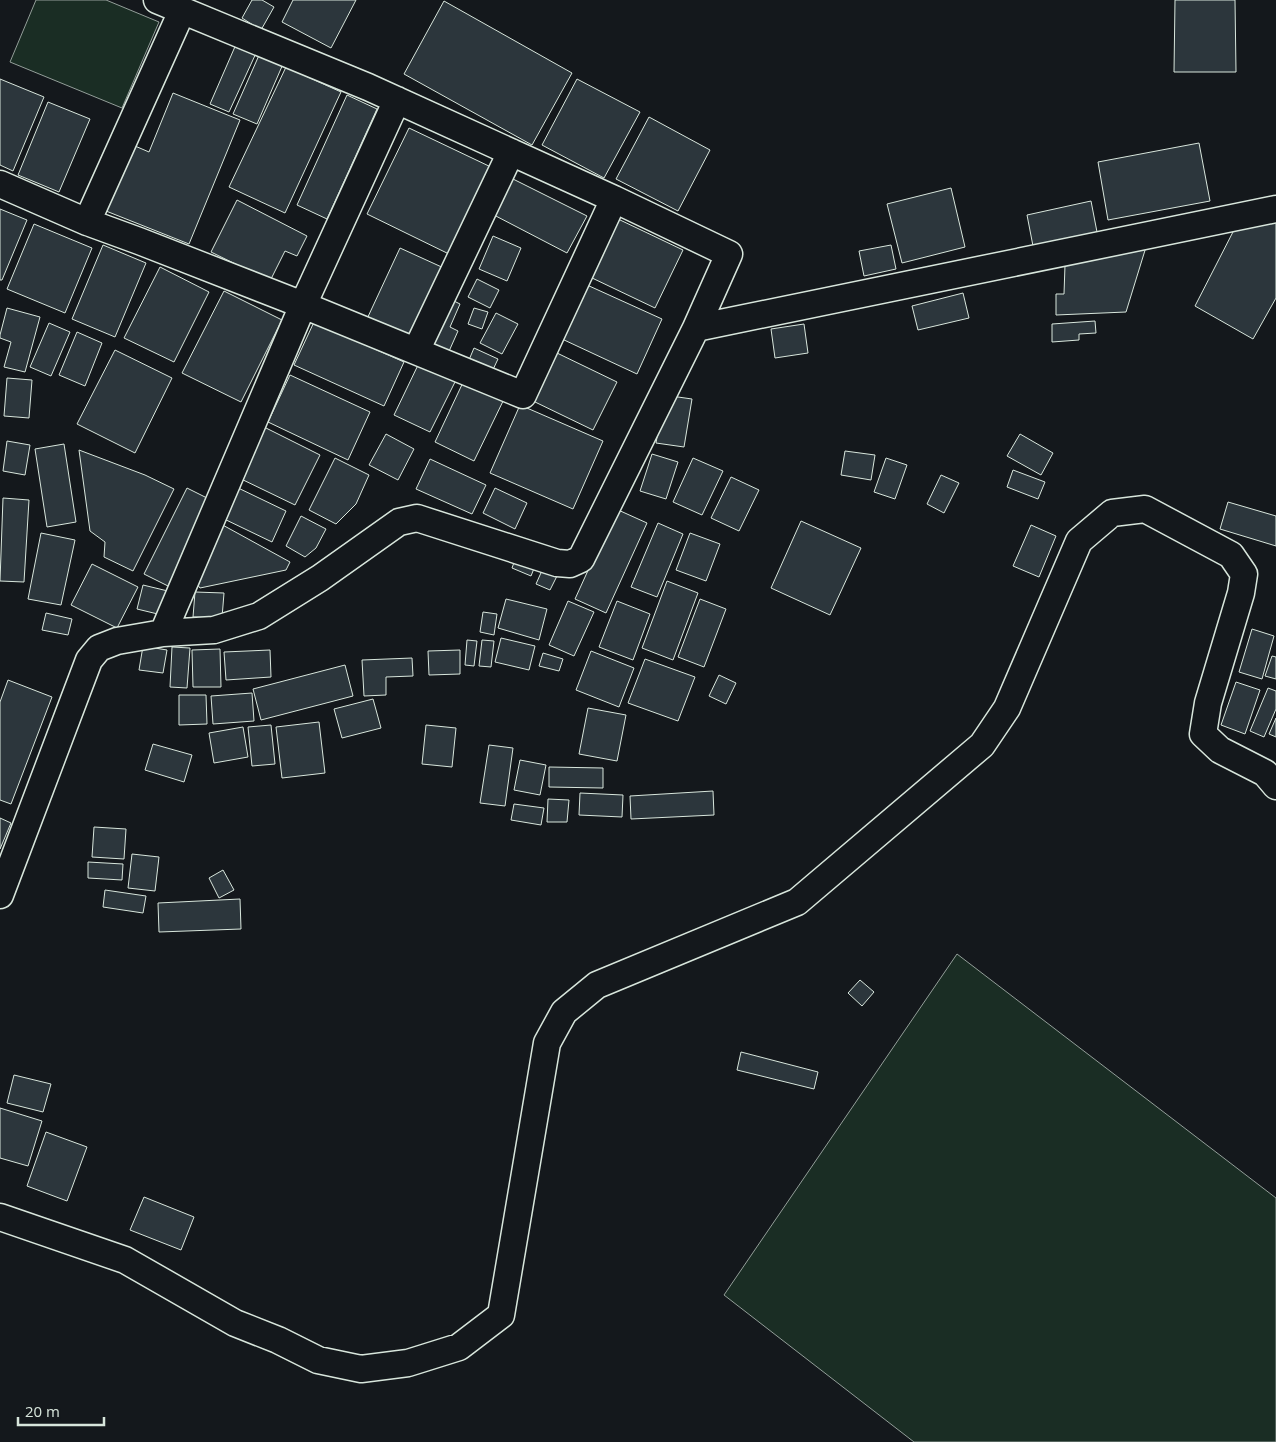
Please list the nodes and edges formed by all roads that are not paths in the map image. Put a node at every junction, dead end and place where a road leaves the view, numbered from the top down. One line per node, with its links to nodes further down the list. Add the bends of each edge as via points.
1 (157, 0): 2 (street)
2 (182, 11): 3 (street); 8 (street)
3 (397, 100): 4 (street); 9 (street)
4 (511, 152): 6 (street); 11 (street)
5 (0, 184): 8 (street)
6 (614, 199): 10 (street, via 729,254); 11 (street, via 523,395)
7 (1276, 209): 10 (street)
8 (87, 222): 9 (street)
9 (303, 305): 11 (street); 12 (street)
10 (696, 328): 12 (street, via 581,559 570,564 557,563 417,518 399,522 259,616 214,630)
11 (416, 351)
12 (163, 633): 14 (street, via 117,641 99,648 89,660)
13 (1276, 786): 15 (street, via 1265,773 1220,750 1203,734 1208,702 1242,594 1244,574 1231,555 1145,509 1112,513 1079,541 1007,708 982,745 797,902 597,985 564,1012 547,1043 502,1315 459,1347 408,1363 362,1369 318,1360 235,1323 124,1260)
14 (0, 895)
15 (0, 1217)

